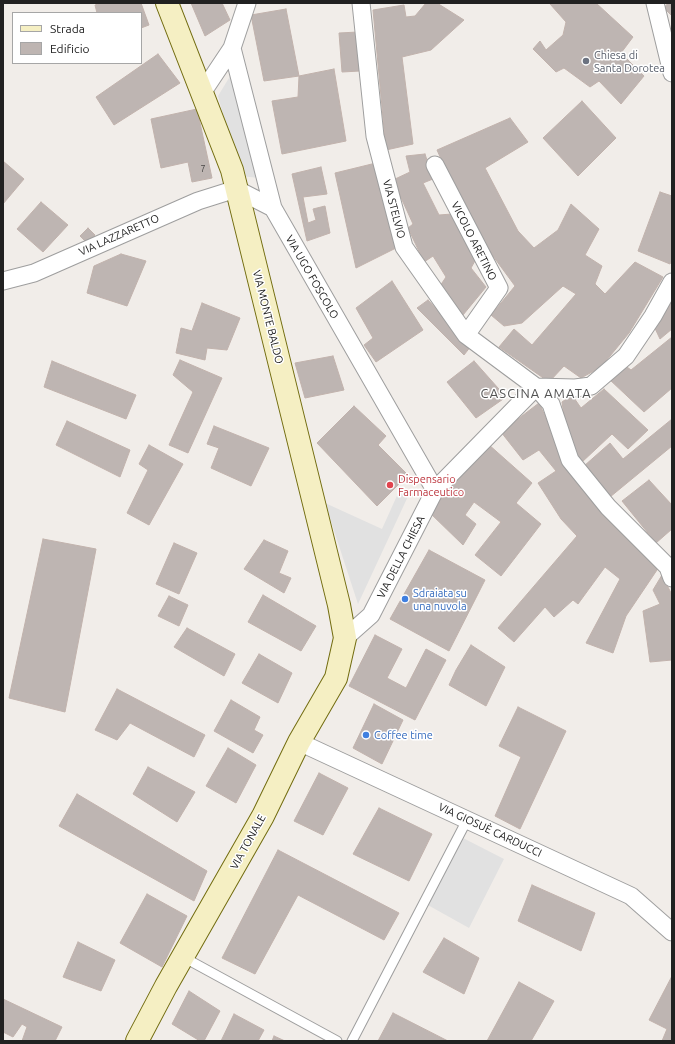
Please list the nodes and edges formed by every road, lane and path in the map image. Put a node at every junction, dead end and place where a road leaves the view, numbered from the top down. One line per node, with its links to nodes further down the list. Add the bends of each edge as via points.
1 (167, 3): 7 (street, VIA MONTE BALDO)
2 (247, 3): 5 (street)
3 (361, 3): 13 (street, VIA STELVIO, via 374,136 404,247)
4 (655, 3): 6 (street)
5 (232, 48): 7 (street); 10 (street, VIA UGO FOSCOLO)
6 (672, 73)
7 (202, 93): 9 (street, VIA MONTE BALDO, via 232,170)
8 (435, 165): 13 (street, VICOLO ARETINO, via 499,288)
9 (236, 188): 10 (street); 11 (street, VIA LAZZARETTO, via 198,200 34,273); 17 (street, VIA MONTE BALDO)
10 (273, 208): 15 (street, VIA UGO FOSCOLO)
11 (3, 281)
12 (672, 282): 14 (street, via 626,356 591,386)
13 (466, 335): 14 (street, VIA STELVIO)
14 (536, 387): 15 (street, VIA DELLA CHIESA); 16 (street, VIA STELVIO, via 551,404 570,460 608,507 668,567)
15 (435, 490): 17 (street, VIA DELLA CHIESA, via 371,615)
16 (672, 578)
17 (345, 638): 18 (street, VIA TONALE, via 336,678)
18 (299, 742): 19 (street, VIA GIOSUÈ CARDUCCI); 21 (street, VIA TONALE, via 263,816)
19 (467, 820): 20 (street, VIA GIOSUÈ CARDUCCI, via 631,896); 24 (lane)
20 (672, 932)
21 (183, 957): 22 (street, VIA TONALE); 23 (lane)
22 (137, 1041)
23 (337, 1041)
24 (352, 1041)

